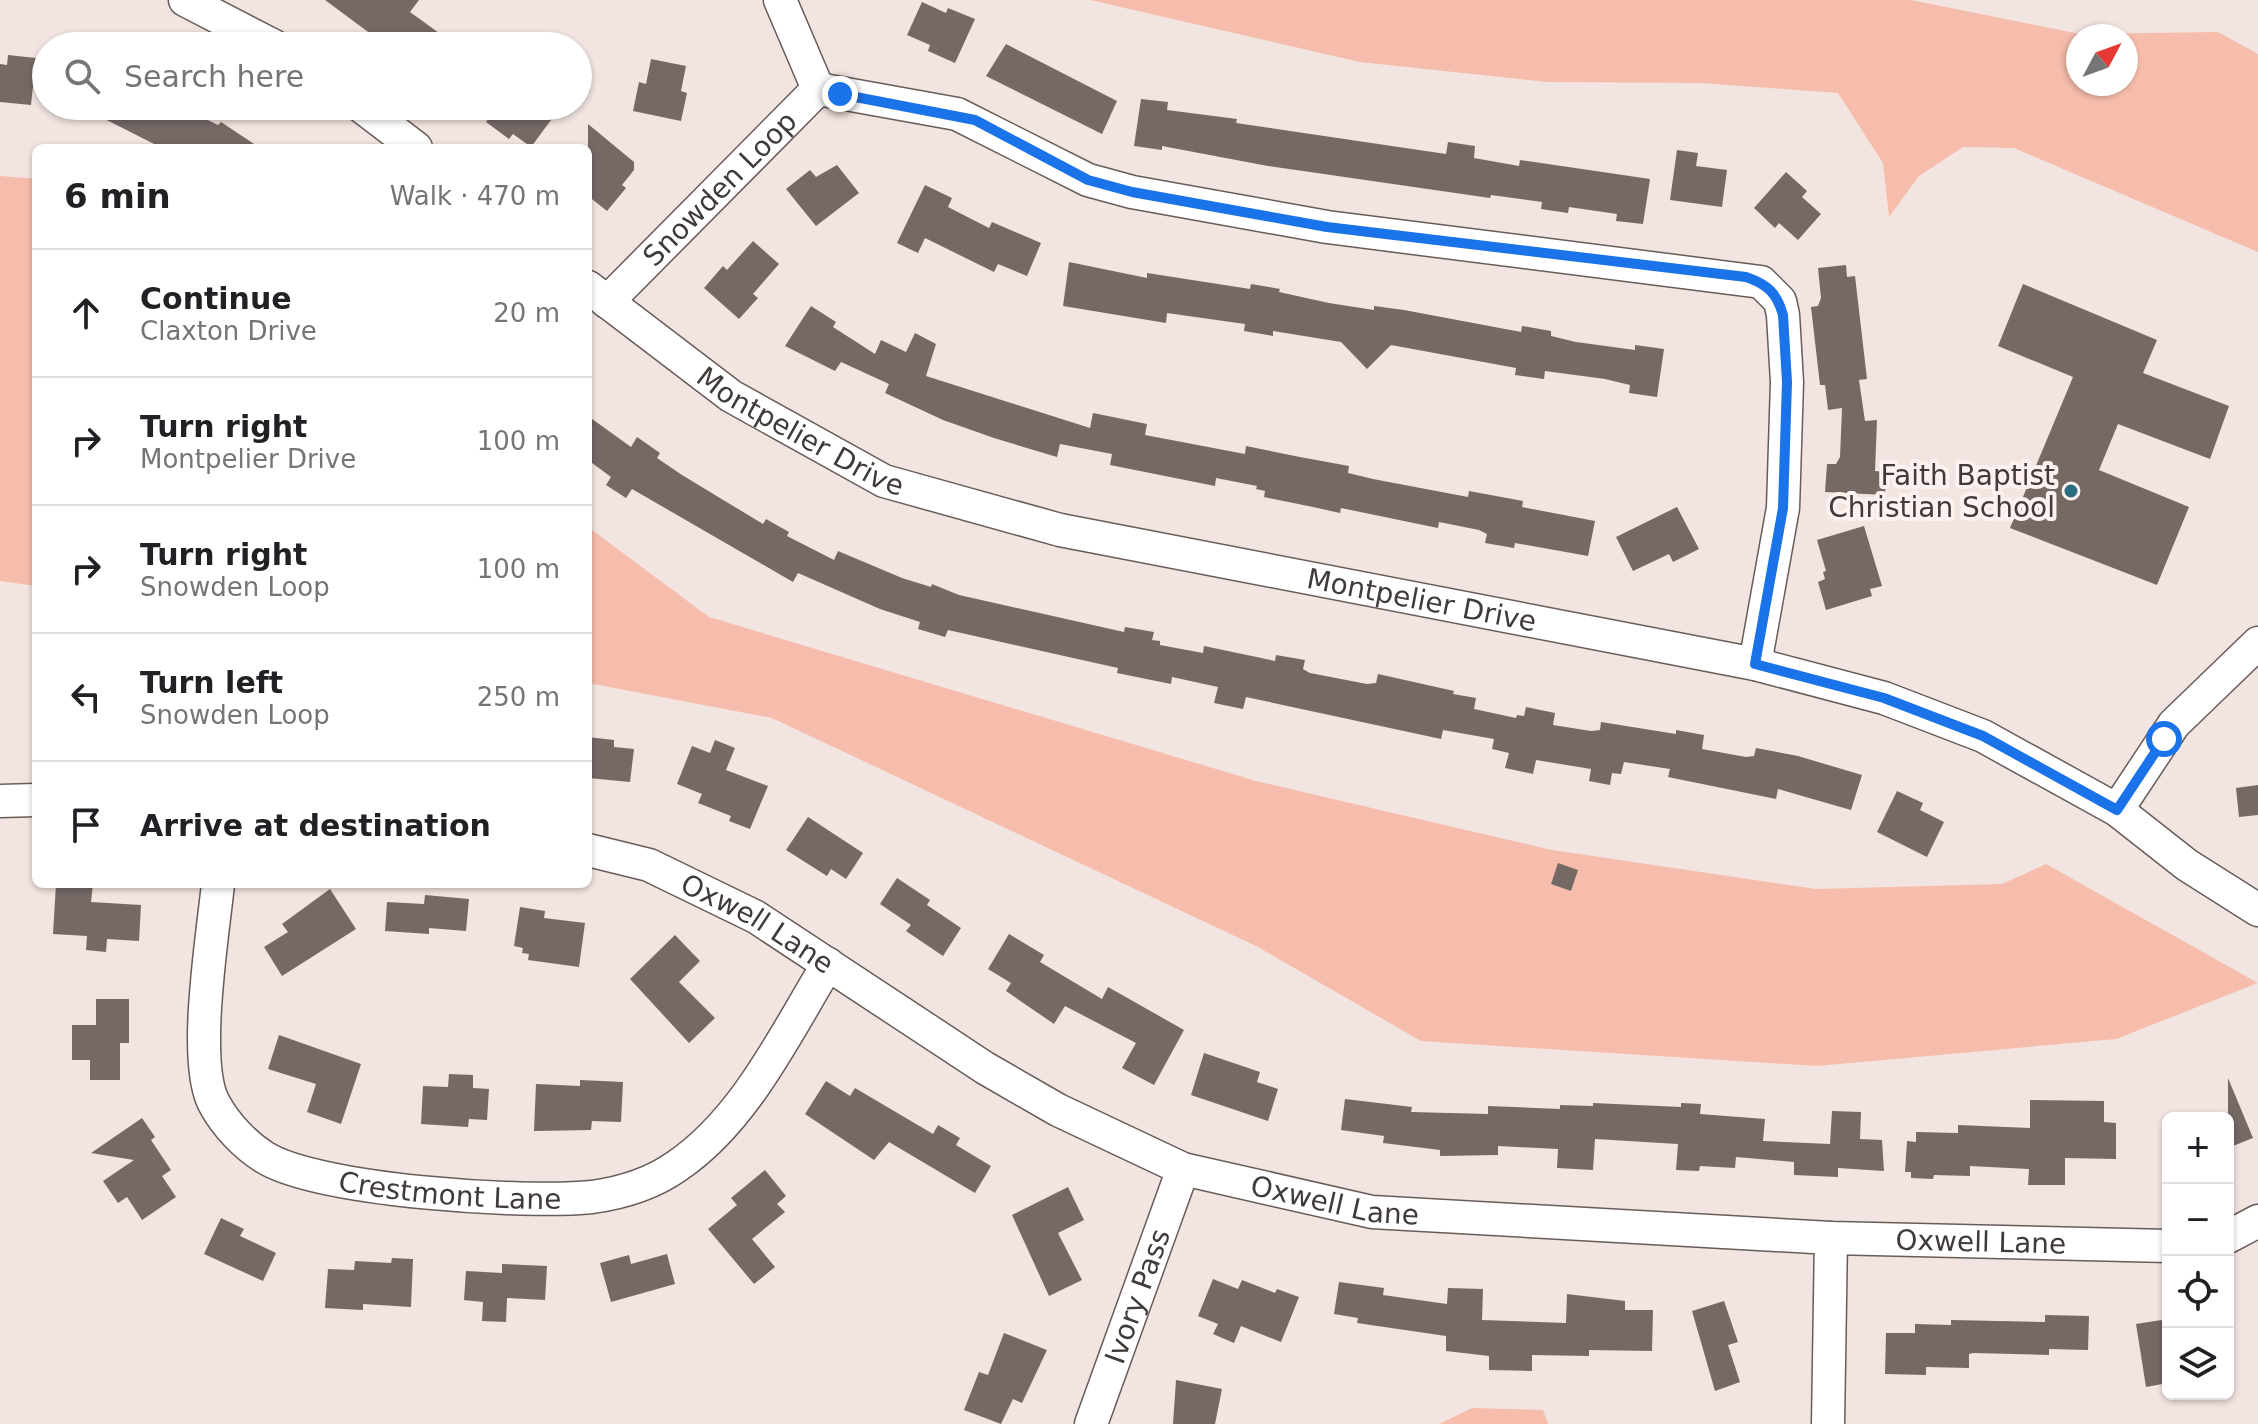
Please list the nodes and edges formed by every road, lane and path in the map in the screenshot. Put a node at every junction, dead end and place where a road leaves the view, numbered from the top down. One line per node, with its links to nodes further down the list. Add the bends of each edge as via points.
1 (185, 0): 3 (street)
2 (780, 0): 4 (street)
3 (247, 32)
4 (818, 89): 7 (street, Snowden Loop); 9 (street, Snowden Loop, via 966,117 1088,180 1132,192 1327,227 1761,282 1780,301 1783,315 1787,439 1779,535)
5 (379, 120): 6 (street)
6 (411, 144)
7 (598, 294): 9 (street, Montpelier Drive, via 731,396 884,481 1060,530)
8 (2258, 643): 12 (street, via 2174,724)
9 (1755, 664): 12 (street, Montpelier Drive, via 1884,698 1983,736)
10 (32, 800): 11 (street)
11 (0, 801)
12 (2117, 810): 15 (street, Montpelier Drive, via 2187,865)
13 (592, 851): 16 (street, Oxwell Lane, via 649,865 709,892)
14 (218, 888): 16 (street, Crestmont Lane, via 203,1068 214,1104 265,1158 304,1172 429,1192 593,1197 635,1187 676,1168 729,1116)
15 (2258, 910)
16 (828, 964): 17 (street, Oxwell Lane, via 1009,1082)
17 (1183, 1169): 18 (street, Oxwell Lane, via 1372,1212); 20 (street, Ivory Pass)
18 (1831, 1238): 19 (street, Oxwell Lane); 21 (street)
19 (2162, 1246)
20 (1091, 1424)
21 (1828, 1424)

